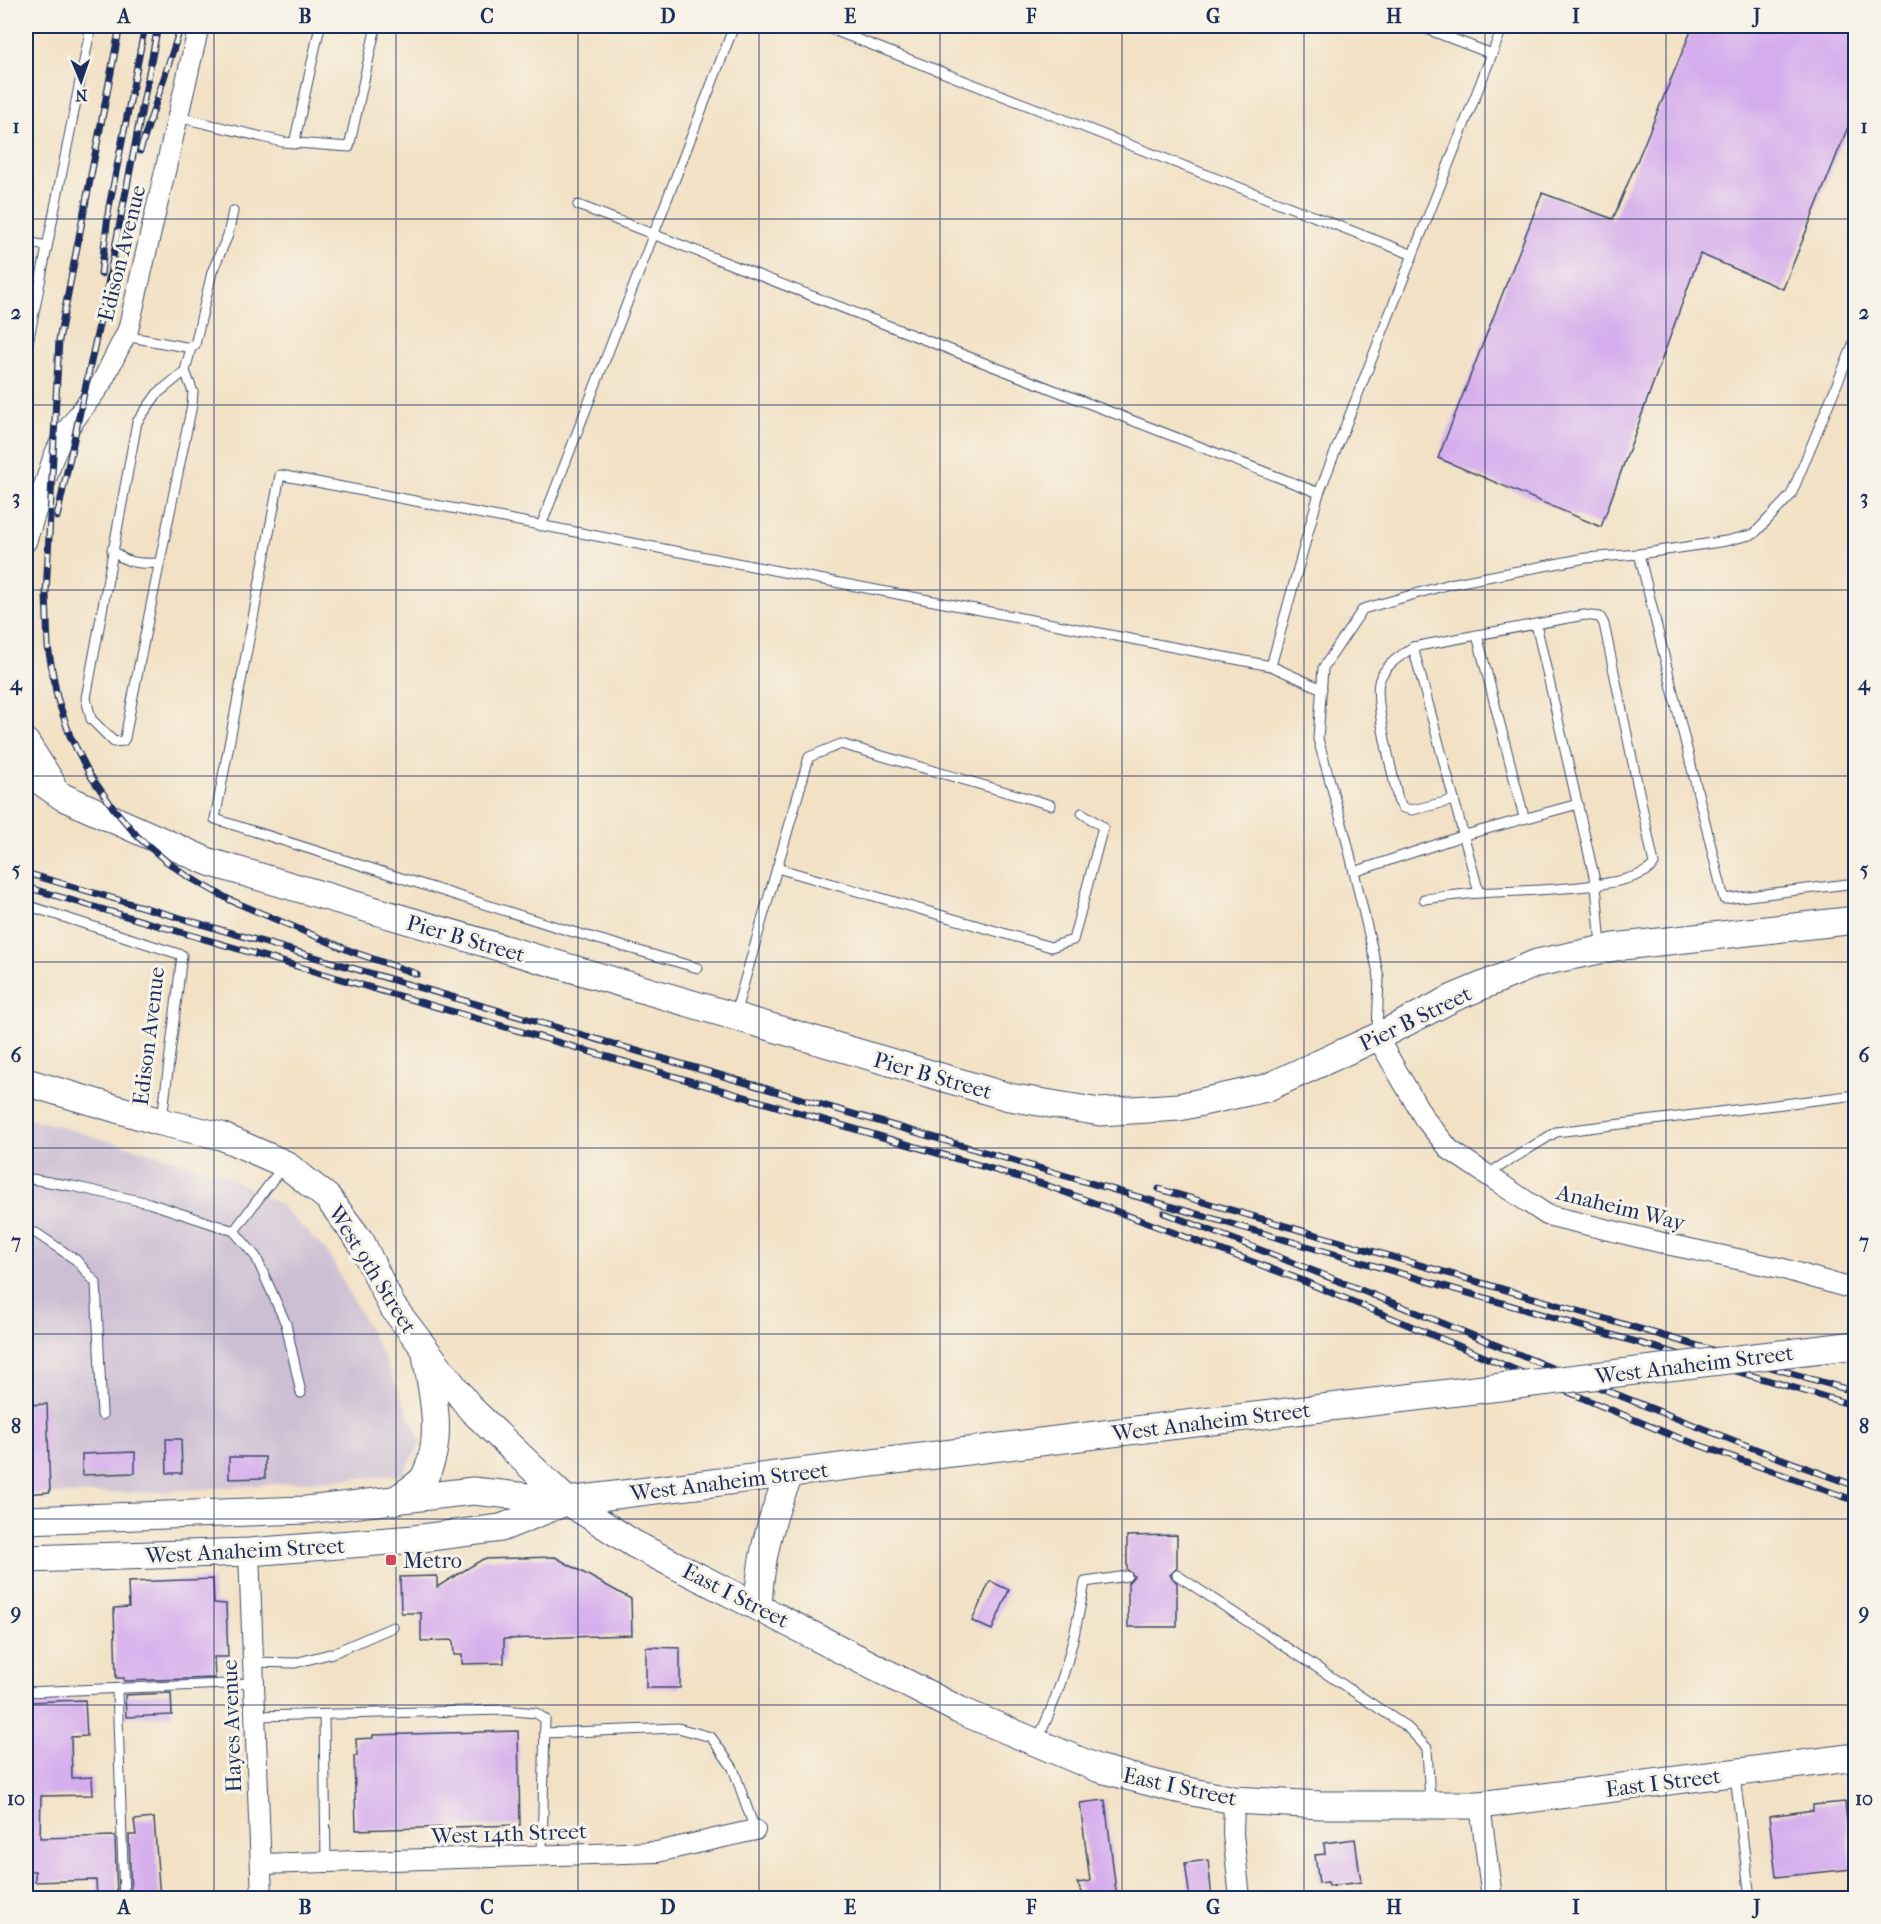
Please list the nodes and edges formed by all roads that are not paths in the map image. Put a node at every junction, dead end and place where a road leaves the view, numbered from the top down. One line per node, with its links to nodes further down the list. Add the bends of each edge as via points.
1 (91, 26): 16 (lane)
2 (199, 26): 10 (street, Edison Avenue)
3 (320, 26): 11 (lane)
4 (376, 26): 11 (lane, via 349,147)
5 (734, 26): 14 (lane)
6 (823, 26): 17 (lane)
7 (1419, 26): 9 (lane)
8 (1503, 26): 9 (lane)
9 (1492, 54): 17 (lane)
10 (178, 117): 11 (lane); 18 (street, Edison Avenue)
11 (294, 144)
12 (578, 205): 14 (lane)
13 (233, 212): 20 (lane, via 212,272 198,342)
14 (654, 233): 23 (lane); 24 (lane)
15 (26, 242): 16 (lane)
16 (47, 246): 21 (lane)
17 (1412, 254): 23 (lane)
18 (125, 336): 20 (lane); 25 (street, Edison Avenue, via 101,384 64,434)
19 (1856, 338): 27 (lane, via 1791,495 1754,534)
20 (191, 348): 22 (lane)
21 (26, 352)
22 (185, 371): 26 (lane, via 157,394 137,422); 28 (lane, via 193,392 192,405)
23 (1319, 493): 32 (lane)
24 (541, 526): 32 (lane); 52 (lane, via 280,475 215,819)
25 (26, 542)
26 (112, 549): 28 (lane, via 124,559); 28 (lane, via 86,698 91,719 114,742 125,738)
27 (1639, 554): 33 (lane, via 1586,558 1450,584 1362,609 1323,668); 45 (lane, via 1724,898)
28 (160, 563)
29 (1536, 624): 30 (lane); 38 (lane); 46 (lane, via 1592,614 1604,624 1654,864 1642,874)
30 (1477, 635): 31 (lane); 41 (lane)
31 (1413, 647): 37 (lane); 37 (lane, via 1391,662 1379,680 1378,700 1398,800 1403,808 1412,810)
32 (1271, 666): 33 (lane)
33 (1322, 689): 44 (lane, via 1318,739)
34 (26, 743): 36 (main road)
35 (26, 771): 36 (main road, Pier B Street)
36 (63, 797): 53 (main road, Pier B Street, via 209,862)
37 (1454, 800): 42 (lane)
38 (1578, 804): 41 (lane); 46 (lane)
39 (1051, 805): 43 (lane, via 841,744 809,757)
40 (1082, 813): 43 (lane, via 1103,827 1073,940 1051,947)
41 (1524, 817): 42 (lane)
42 (1465, 835): 44 (lane); 47 (lane)
43 (777, 868): 53 (lane)
44 (1354, 872): 54 (lane, via 1379,977)
45 (1856, 883)
46 (1596, 885): 47 (lane); 51 (lane)
47 (1479, 893): 48 (lane)
48 (1424, 899)
49 (26, 905): 57 (lane, Edison Avenue, via 182,955)
50 (1856, 920): 51 (main road, Pier B Street)
51 (1602, 950): 54 (main road, Pier B Street, via 1537,963 1453,998)
52 (698, 968)
53 (734, 1017): 54 (main road, Pier B Street, via 1009,1097 1100,1112 1179,1107 1266,1088)
54 (1377, 1037): 59 (street, Anaheim Way, via 1424,1118 1450,1150)
55 (26, 1082): 57 (main road, West 9th Street)
56 (1856, 1095): 59 (lane, via 1556,1132)
57 (161, 1122): 58 (main road, West 9th Street, via 221,1136)
58 (285, 1164): 61 (lane); 65 (main road, West 9th Street, via 328,1198 360,1242 392,1305)
59 (1486, 1176): 63 (street, Anaheim Way, via 1547,1215 1565,1221 1780,1268)
60 (26, 1179): 61 (lane, via 149,1203)
61 (234, 1232): 66 (lane, via 256,1257 286,1324)
62 (26, 1233): 67 (lane, via 36,1233 76,1260 96,1283)
63 (1856, 1290)
64 (1856, 1346): 68 (main road, West Anaheim Street, bridge, via 1144,1428)
65 (425, 1350): 69 (main road, via 434,1398 435,1440 426,1476); 70 (main road, West 9th Street, via 471,1409)
66 (301, 1393)
67 (102, 1415)
68 (790, 1474): 70 (main road, West Anaheim Street); 76 (main road, via 768,1529 760,1566)
69 (394, 1501): 70 (main road, West Anaheim Street, via 473,1491); 71 (main road, West Anaheim Street, via 294,1511)
70 (567, 1501): 72 (main road, West Anaheim Street, via 501,1528); 76 (main road, East I Street, via 634,1544)
71 (26, 1520)
72 (249, 1552): 73 (main road, West Anaheim Street); 78 (street, Hayes Avenue)
73 (26, 1559)
74 (1177, 1575): 90 (lane, via 1407,1727 1427,1748)
75 (1127, 1576): 85 (lane, via 1085,1582 1071,1654)
76 (758, 1606): 85 (main road, East I Street, via 959,1710)
77 (393, 1627): 78 (lane, via 333,1653 295,1663)
78 (252, 1662): 79 (street, Hayes Avenue)
79 (253, 1683): 80 (lane); 83 (street, Hayes Avenue)
80 (117, 1689): 81 (lane); 95 (lane)
81 (26, 1692)
82 (324, 1715): 83 (lane); 84 (lane, via 504,1710 536,1713 545,1719); 93 (lane)
83 (255, 1716): 94 (street, Hayes Avenue)
84 (544, 1732): 91 (lane, via 678,1728 711,1737 733,1768); 92 (lane)
85 (1036, 1744): 88 (main road, East I Street, via 1097,1768)
86 (1856, 1757): 87 (main road, East I Street)
87 (1735, 1773): 89 (main road, East I Street); 99 (lane)
88 (1234, 1800): 90 (main road, East I Street); 97 (street, via 1233,1834)
89 (1480, 1805): 90 (main road, East I Street); 98 (street)
90 (1430, 1807)
91 (755, 1830): 92 (street, West 14th Street, via 657,1852)
92 (542, 1856): 93 (street, West 14th Street)
93 (326, 1862): 94 (street, West 14th Street)
94 (261, 1864): 96 (street, Hayes Avenue)
95 (124, 1899)
96 (262, 1899)
97 (1240, 1899)
98 (1492, 1899)
99 (1750, 1899)

